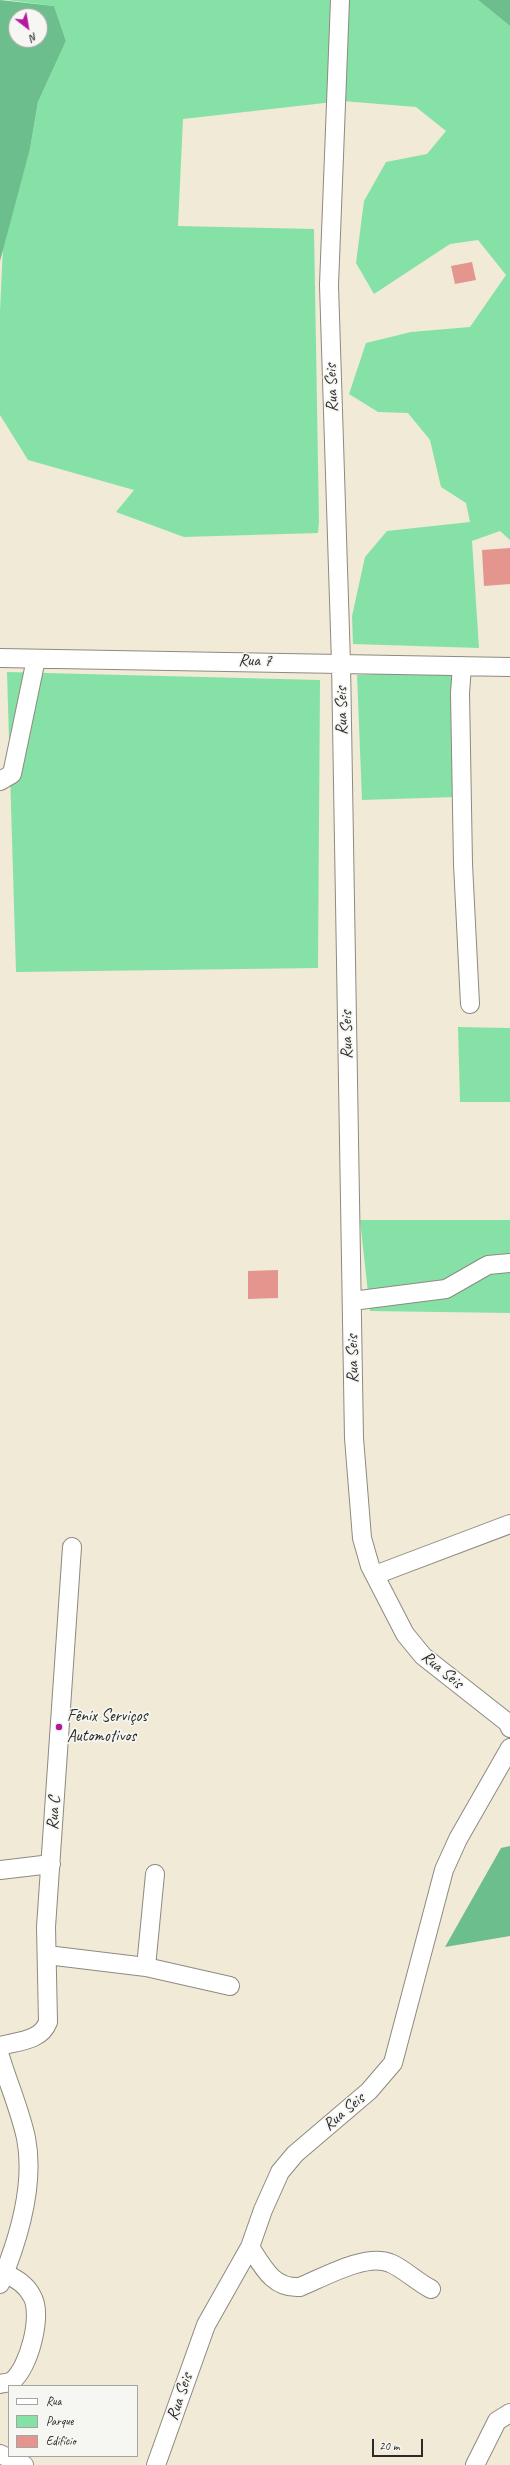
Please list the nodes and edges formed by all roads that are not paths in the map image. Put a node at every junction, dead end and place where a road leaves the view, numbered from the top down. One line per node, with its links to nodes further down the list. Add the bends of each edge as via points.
1 (340, 0): 4 (street, Rua Seis, via 329,285)
2 (0, 658): 3 (street, Rua 7)
3 (36, 659): 4 (street, Rua 7); 7 (street, via 12,774)
4 (341, 662): 5 (street, Rua 7); 10 (street, Rua Seis)
5 (462, 666): 6 (street, Rua 7); 8 (street, via 460,692 463,856)
6 (510, 667)
7 (0, 781)
8 (470, 1004)
9 (510, 1263): 10 (street, via 488,1265 446,1289)
10 (352, 1301): 13 (street, Rua Seis, via 354,1438 362,1538)
11 (510, 1524): 13 (street)
12 (72, 1548): 16 (street, Rua C)
13 (375, 1575): 14 (street, Rua Seis, via 405,1634 423,1656 508,1723)
14 (510, 1728)
15 (510, 1748): 24 (street, Rua Seis, via 458,1839 444,1870 394,2063 369,2091 295,2154 280,2172)
16 (51, 1864): 17 (street); 19 (street, Rua C, via 46,1927)
17 (0, 1870)
18 (155, 1874): 20 (street)
19 (47, 1955): 20 (street); 22 (street, Rua C, via 48,2022 45,2031 38,2036)
20 (146, 1967): 21 (street)
21 (230, 1986)
22 (0, 2046)
23 (0, 2056): 25 (street, via 26,2138 28,2165 26,2198)
24 (250, 2247): 26 (street, via 274,2281 292,2287 300,2287 361,2262 379,2259 391,2263 416,2282); 31 (street, Rua Seis, via 206,2325)
25 (2, 2278): 27 (street, via 23,2283 33,2297 38,2317 25,2364 11,2381)
26 (431, 2289)
27 (0, 2384)
28 (510, 2413): 32 (street, via 497,2421)
29 (0, 2454): 30 (street)
30 (24, 2465)
31 (156, 2465)
32 (475, 2465)

